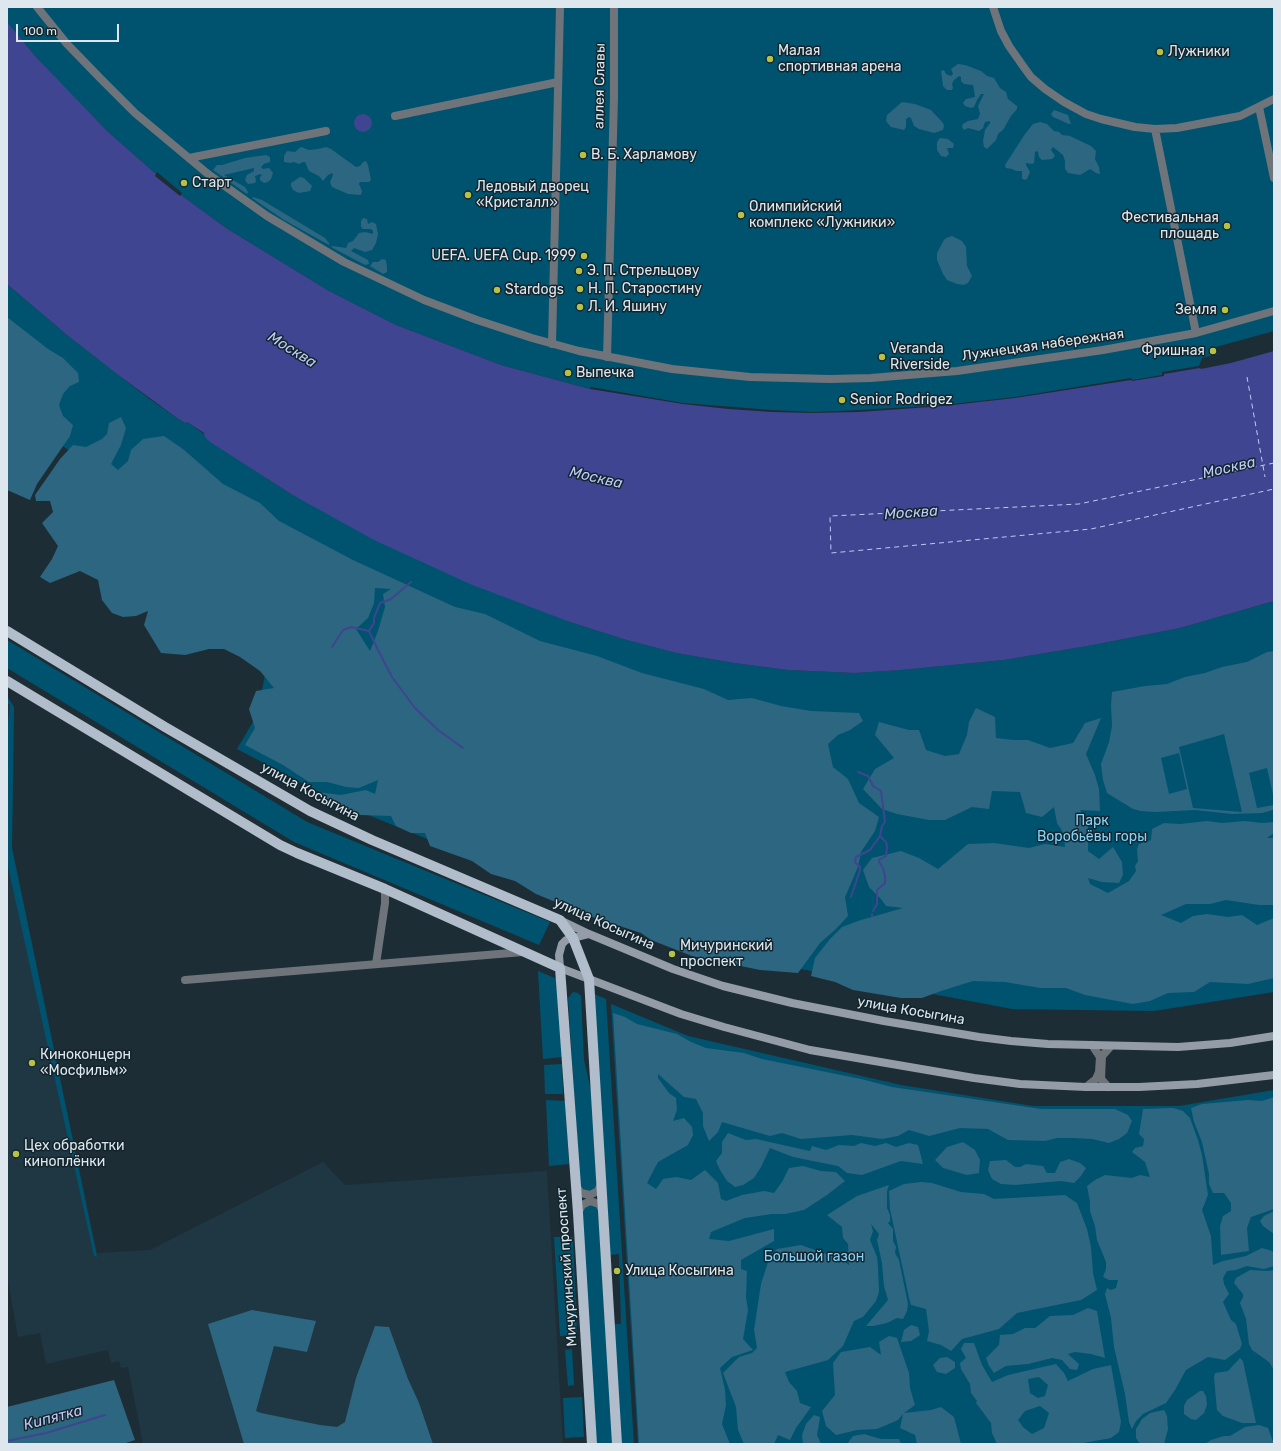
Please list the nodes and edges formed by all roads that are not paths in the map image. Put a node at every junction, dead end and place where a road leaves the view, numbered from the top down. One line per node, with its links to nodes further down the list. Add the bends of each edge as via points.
1 (37, 7): 11 (street, Лужнецкая набережная, via 67,44 105,84)
2 (560, 7): 5 (street)
3 (614, 7): 16 (street, аллея Славы)
4 (993, 7): 9 (street, via 1001,31 1014,55 1031,77 1045,89 1075,109 1094,117 1124,125)
5 (558, 82): 8 (street); 15 (street)
6 (1274, 99): 7 (street)
7 (1259, 107): 9 (street, via 1240,116 1177,128); 12 (street)
8 (395, 116)
9 (1155, 129): 14 (street)
10 (326, 130): 11 (street)
11 (189, 158): 15 (street, Лужнецкая набережная, via 267,216 326,252 374,277 453,311)
12 (1274, 178)
13 (1274, 311): 14 (street, Лужнецкая набережная)
14 (1196, 332): 16 (street, Лужнецкая набережная, via 1040,360 957,371 871,378 750,377 678,370)
15 (552, 344): 16 (street, Лужнецкая набережная)
16 (607, 357)
17 (7, 631): 20 (main road, улица Косыгина, via 310,811)
18 (7, 681): 19 (main road, via 280,845)
19 (385, 889): 23 (main road); 24 (street)
20 (560, 920): 21 (main road, улица Косыгина); 22 (main road)
21 (589, 934): 22 (main road); 29 (main road, улица Косыгина, via 673,969 792,1003 979,1037)
22 (573, 938): 25 (main road, via 562,944 559,955); 26 (main road)
23 (523, 952): 24 (street); 25 (main road)
24 (376, 964): 27 (street)
25 (560, 968): 26 (main road); 35 (main road, Мичуринский проспект)
26 (590, 979): 32 (main road, via 681,1014 810,1050 974,1078 1020,1084); 34 (main road)
27 (186, 980)
28 (1274, 1036): 30 (main road, улица Косыгина, via 1178,1047)
29 (1092, 1045): 30 (main road, улица Косыгина); 32 (street, via 1100,1057 1099,1072 1096,1079)
30 (1111, 1046): 33 (street, via 1102,1056 1101,1079)
31 (1274, 1075): 33 (main road, via 1197,1084)
32 (1086, 1087): 33 (main road)
33 (1108, 1087)
34 (602, 1183): 35 (street, via 598,1191 590,1195 581,1193); 36 (main road)
35 (576, 1186): 37 (main road, Мичуринский проспект)
36 (603, 1212): 37 (street, via 599,1204 590,1201 582,1205); 39 (main road)
37 (578, 1213): 38 (main road, Мичуринский проспект)
38 (592, 1444)
39 (617, 1444)

